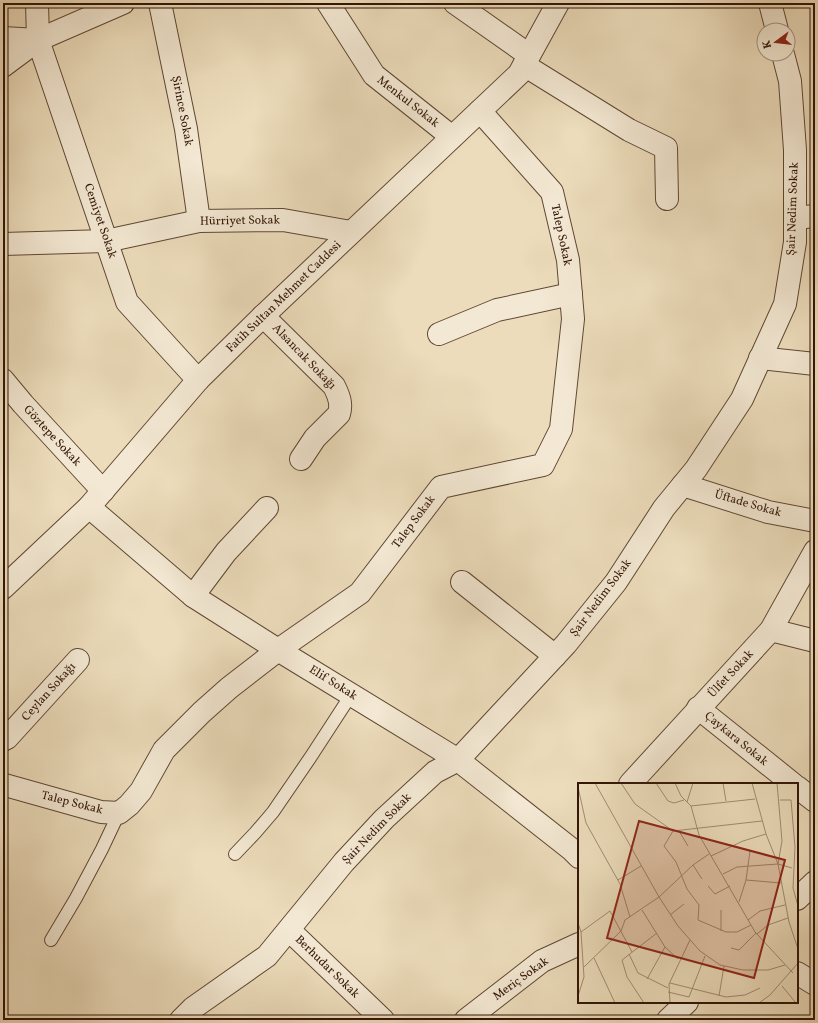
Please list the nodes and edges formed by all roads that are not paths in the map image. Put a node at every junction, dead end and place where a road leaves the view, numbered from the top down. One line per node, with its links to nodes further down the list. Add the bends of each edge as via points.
1 (37, 3): 10 (street, Cemiyet Sokak)
2 (123, 3): 10 (street)
3 (160, 3): 18 (street, Şirince Sokak, via 186,129)
4 (328, 3): 15 (street, Menkul Sokak, via 374,75)
5 (455, 3): 11 (street)
6 (558, 3): 11 (street, Fatih Sultan Mehmet Caddesi)
7 (770, 3): 8 (street)
8 (775, 22)
9 (3, 38): 10 (street)
10 (38, 40): 13 (street); 20 (street, Cemiyet Sokak)
11 (527, 60): 14 (street, Fatih Sultan Mehmet Caddesi, via 518,74); 16 (street, via 629,130 666,148)
12 (785, 62): 17 (street, Şair Nedim Sokak, via 790,81 795,150)
13 (3, 66)
14 (480, 111): 15 (street, Fatih Sultan Mehmet Caddesi); 22 (street, Talep Sokak, via 552,192 568,260)
15 (452, 137): 19 (street, Fatih Sultan Mehmet Caddesi)
16 (667, 199)
17 (805, 217): 25 (street, Şair Nedim Sokak, via 795,242 785,304)
18 (199, 221): 19 (street, Hürriyet Sokak, via 284,220); 20 (street, Hürriyet Sokak)
19 (351, 232): 23 (street, Fatih Sultan Mehmet Caddesi)
20 (106, 241): 21 (street, Hürriyet Sokak); 28 (street, Cemiyet Sokak, via 127,302)
21 (3, 244)
22 (571, 294): 24 (street, via 497,310); 41 (street, Talep Sokak, via 573,319 561,429 543,465 441,487 360,593)
23 (263, 316): 28 (street, Fatih Sultan Mehmet Caddesi); 29 (street, Alsancak Sokağı, via 334,386 339,394 339,414 315,438)
24 (439, 334)
25 (760, 358): 26 (street); 30 (street, Şair Nedim Sokak, via 742,399)
26 (815, 364)
27 (3, 380): 31 (street, Göztepe Sokak)
28 (198, 380): 31 (street, Fatih Sultan Mehmet Caddesi)
29 (301, 459)
30 (683, 485): 34 (street, Üftade Sokak, via 768,512); 42 (street, Şair Nedim Sokak, via 664,508 616,582)
31 (103, 491): 32 (street, Fatih Sultan Mehmet Caddesi)
32 (89, 507): 37 (street, Fatih Sultan Mehmet Caddesi); 38 (street, Elif Sokak)
33 (267, 508): 38 (street, via 226,552)
34 (815, 520)
35 (815, 551): 39 (street, Ülfet Sokak)
36 (462, 582): 42 (street)
37 (3, 588)
38 (192, 596): 41 (street, Elif Sokak)
39 (771, 630): 40 (street); 45 (street, Ülfet Sokak)
40 (815, 642)
41 (278, 650): 44 (street, Elif Sokak); 53 (street, Talep Sokak, via 230,688 180,733 164,750 141,791)
42 (555, 656): 47 (street, Şair Nedim Sokak)
43 (78, 660): 46 (street, Ceylan Sokağı)
44 (351, 695): 47 (street, Elif Sokak); 55 (lane, via 272,812)
45 (698, 708): 48 (street, Ülfet Sokak); 49 (street, Çaykara Sokak)
46 (3, 740)
47 (458, 760): 54 (street, Elif Sokak); 58 (street, Şair Nedim Sokak, via 435,772 384,819 344,862)
48 (631, 783)
49 (792, 783)
50 (4, 786): 53 (street, Talep Sokak, via 101,812)
51 (798, 788): 52 (street)
52 (815, 801)
53 (119, 813): 59 (lane, via 102,850)
54 (576, 849)
55 (235, 854)
56 (815, 882): 57 (street)
57 (798, 898)
58 (289, 930): 64 (street, Şair Nedim Sokak, via 267,956 192,1008); 65 (street, Berhudar Sokak)
59 (51, 940)
60 (578, 944): 66 (street, Meriç Sokak, via 542,961)
61 (798, 974): 62 (street)
62 (815, 984)
63 (686, 1003): 67 (street)
64 (181, 1020)
65 (384, 1020)
66 (466, 1020)
67 (668, 1020)

